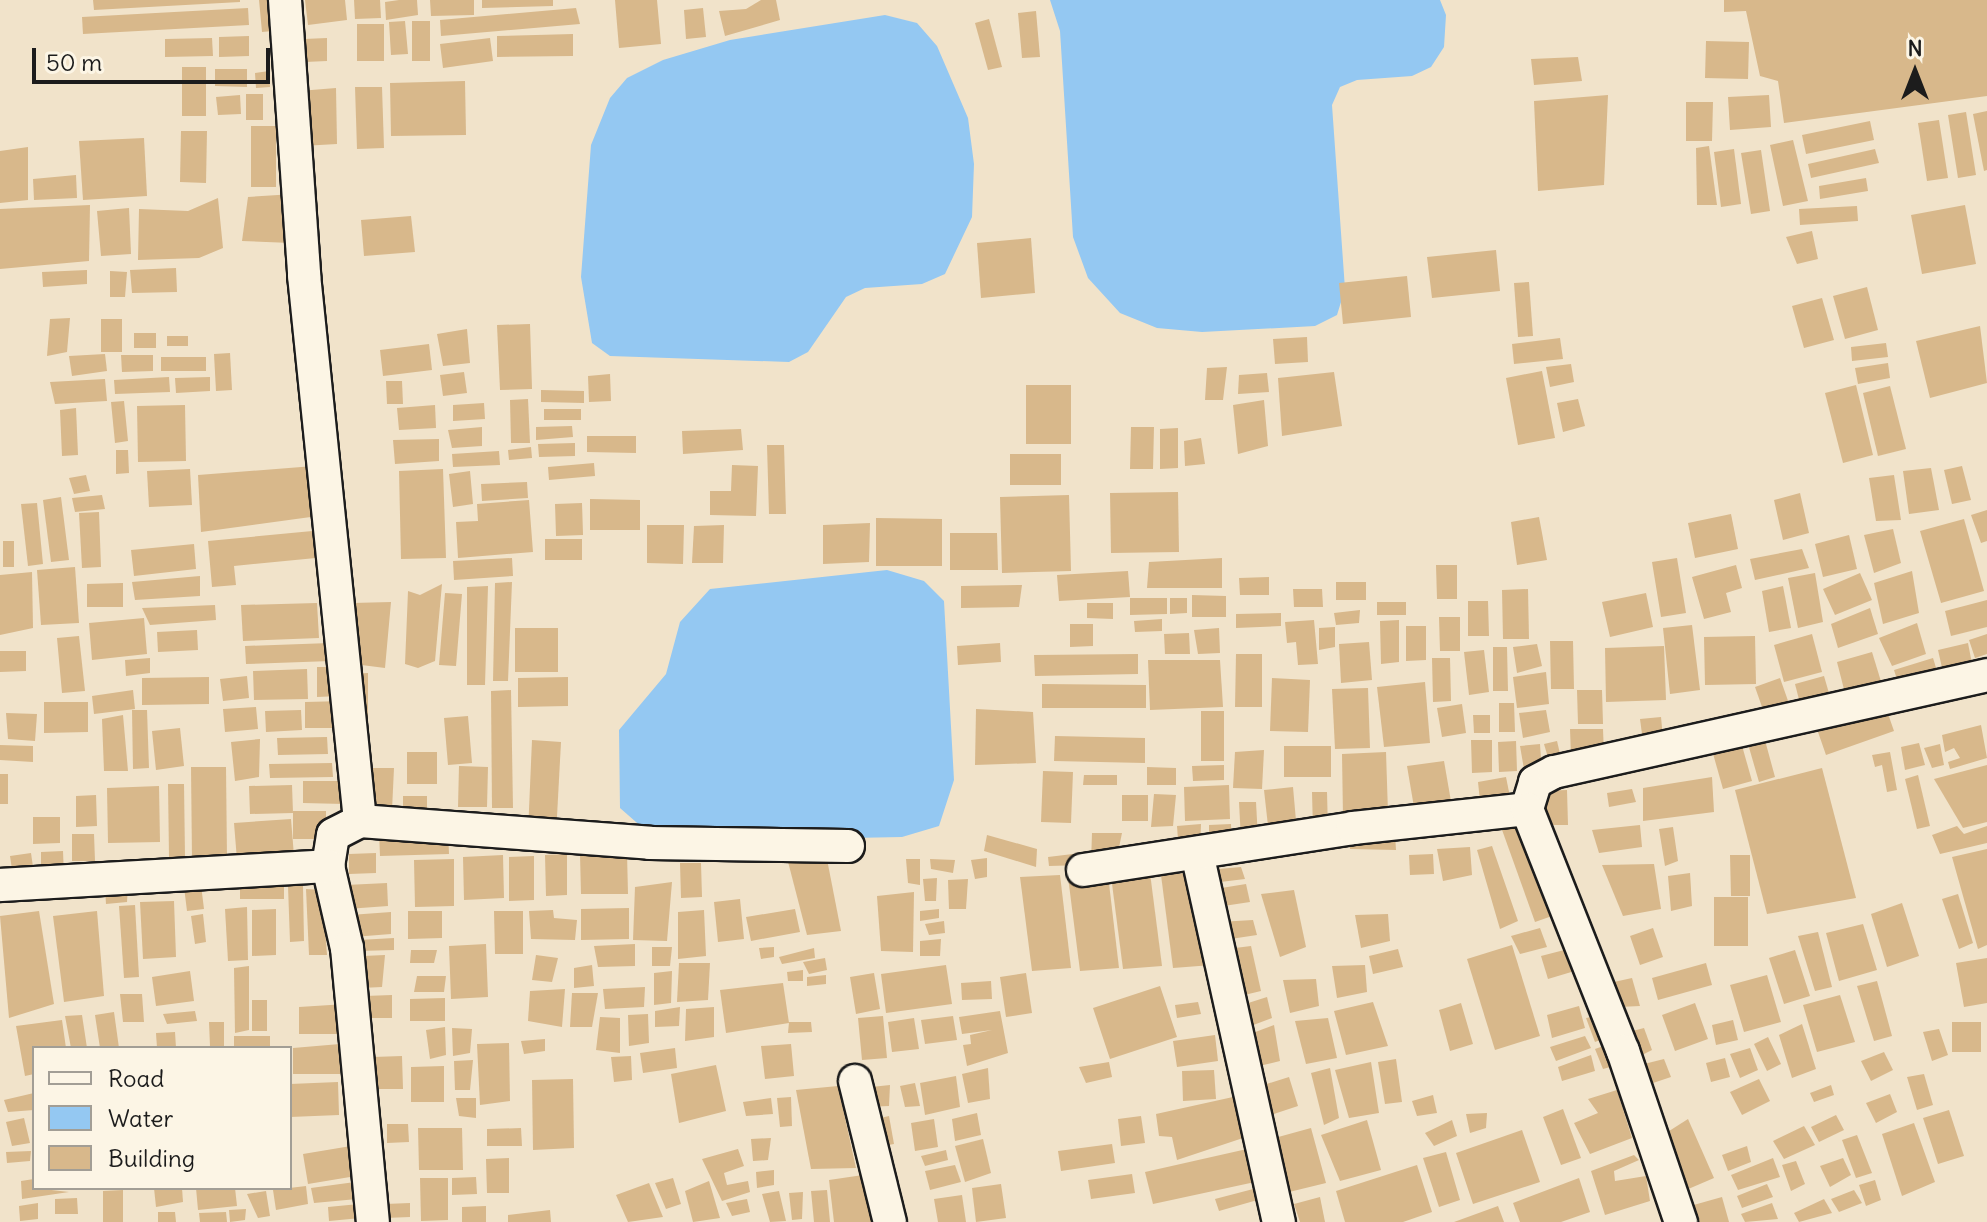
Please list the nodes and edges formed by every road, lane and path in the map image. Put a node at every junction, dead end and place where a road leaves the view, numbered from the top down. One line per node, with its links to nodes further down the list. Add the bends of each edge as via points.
1 (285, 0): 4 (street, via 304,275)
2 (1987, 675): 3 (street, via 1554,772 1535,782 1527,794)
3 (1527, 809): 6 (street); 14 (street, via 1623,1051)
4 (360, 821): 5 (street, via 650,843); 7 (street, via 341,826 333,835)
5 (848, 846)
6 (1197, 853): 8 (street); 13 (street)
7 (328, 866): 9 (street); 11 (street, via 347,948)
8 (1083, 870)
9 (0, 885)
10 (855, 1081): 12 (street)
11 (373, 1222)
12 (890, 1222)
13 (1279, 1222)
14 (1681, 1222)

